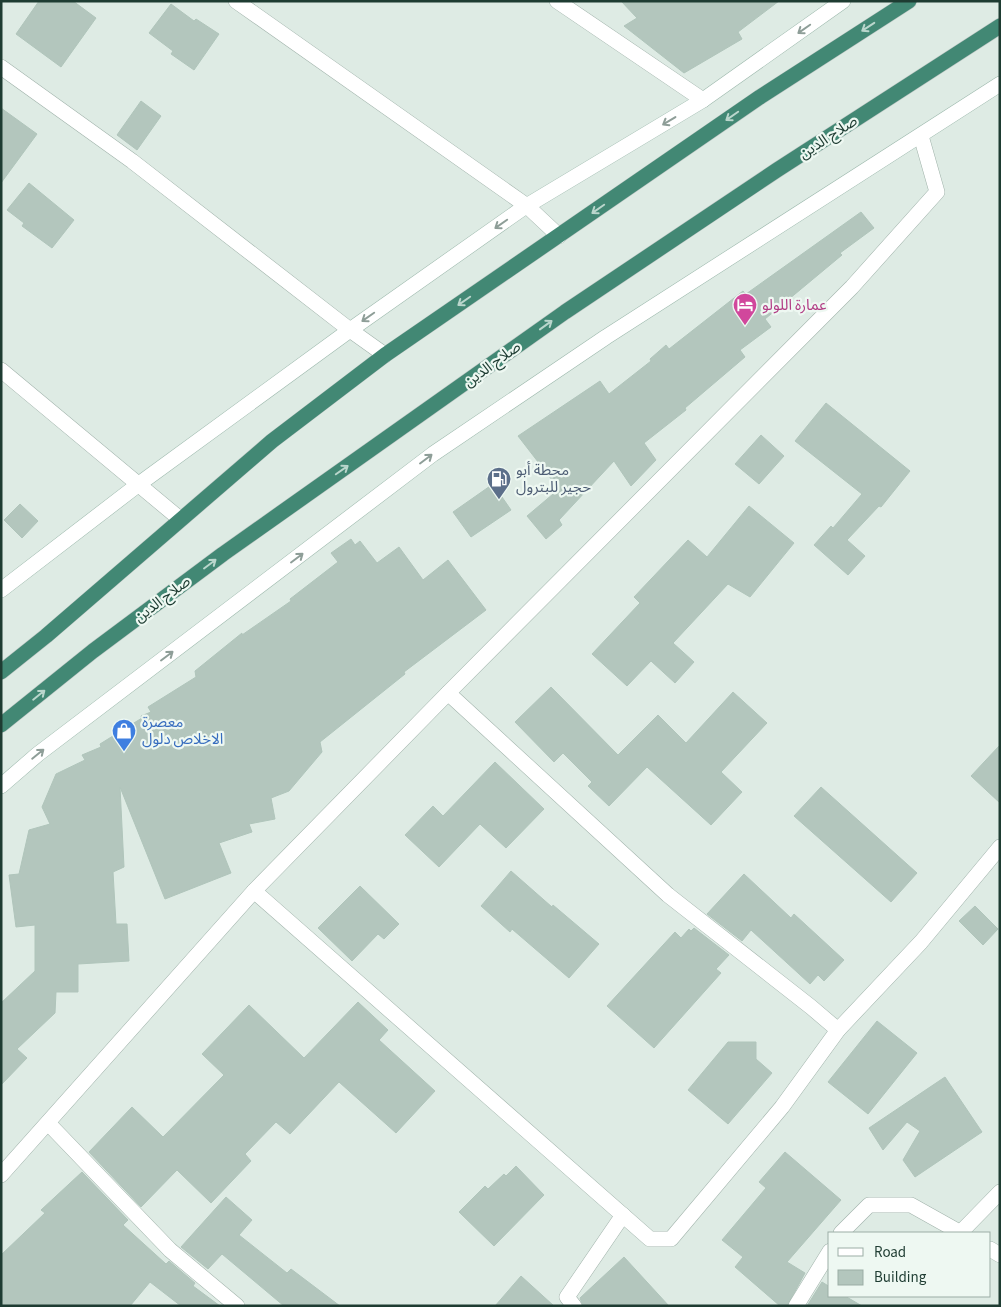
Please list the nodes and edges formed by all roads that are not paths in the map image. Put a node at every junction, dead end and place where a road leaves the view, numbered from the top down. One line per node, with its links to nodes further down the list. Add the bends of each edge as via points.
1 (236, 1): 10 (street)
2 (557, 1): 8 (street)
3 (843, 1): 8 (street, one-way to 8)
4 (909, 1): 11 (highway, one-way to 11, via 760,97)
5 (1000, 26): 20 (highway, صلاح الدين, one-way to 5, via 93,651 216,560 565,312)
6 (1, 67): 12 (street, via 132,161)
7 (1000, 84): 9 (street)
8 (703, 100): 10 (street, one-way to 10)
9 (921, 136): 19 (street, via 937,192 852,287); 21 (street, one-way to 9, via 38,754 433,454 606,337)
10 (527, 206): 11 (street); 12 (street, one-way to 12)
11 (559, 236): 13 (highway, one-way to 13)
12 (350, 330): 13 (street); 15 (street)
13 (385, 355): 16 (highway, via 272,440)
14 (1, 370): 15 (street)
15 (140, 484): 16 (street); 17 (street)
16 (180, 519): 18 (highway)
17 (1, 590)
18 (1, 672)
19 (448, 693): 23 (street); 24 (street, via 668,895)
20 (1, 726)
21 (1, 786)
22 (1000, 847): 24 (street, via 921,942)
23 (254, 891): 25 (street); 28 (street)
24 (838, 1030): 28 (street, via 782,1107 671,1239 650,1239)
25 (48, 1123): 26 (street); 33 (street, via 170,1250)
26 (1, 1175)
27 (1000, 1192): 31 (street)
28 (623, 1215): 34 (street, via 568,1297)
29 (842, 1232): 30 (street, via 869,1205 910,1204)
30 (958, 1232)
31 (961, 1232)
32 (828, 1254): 35 (street)
33 (238, 1306)
34 (574, 1306)
35 (796, 1306)

